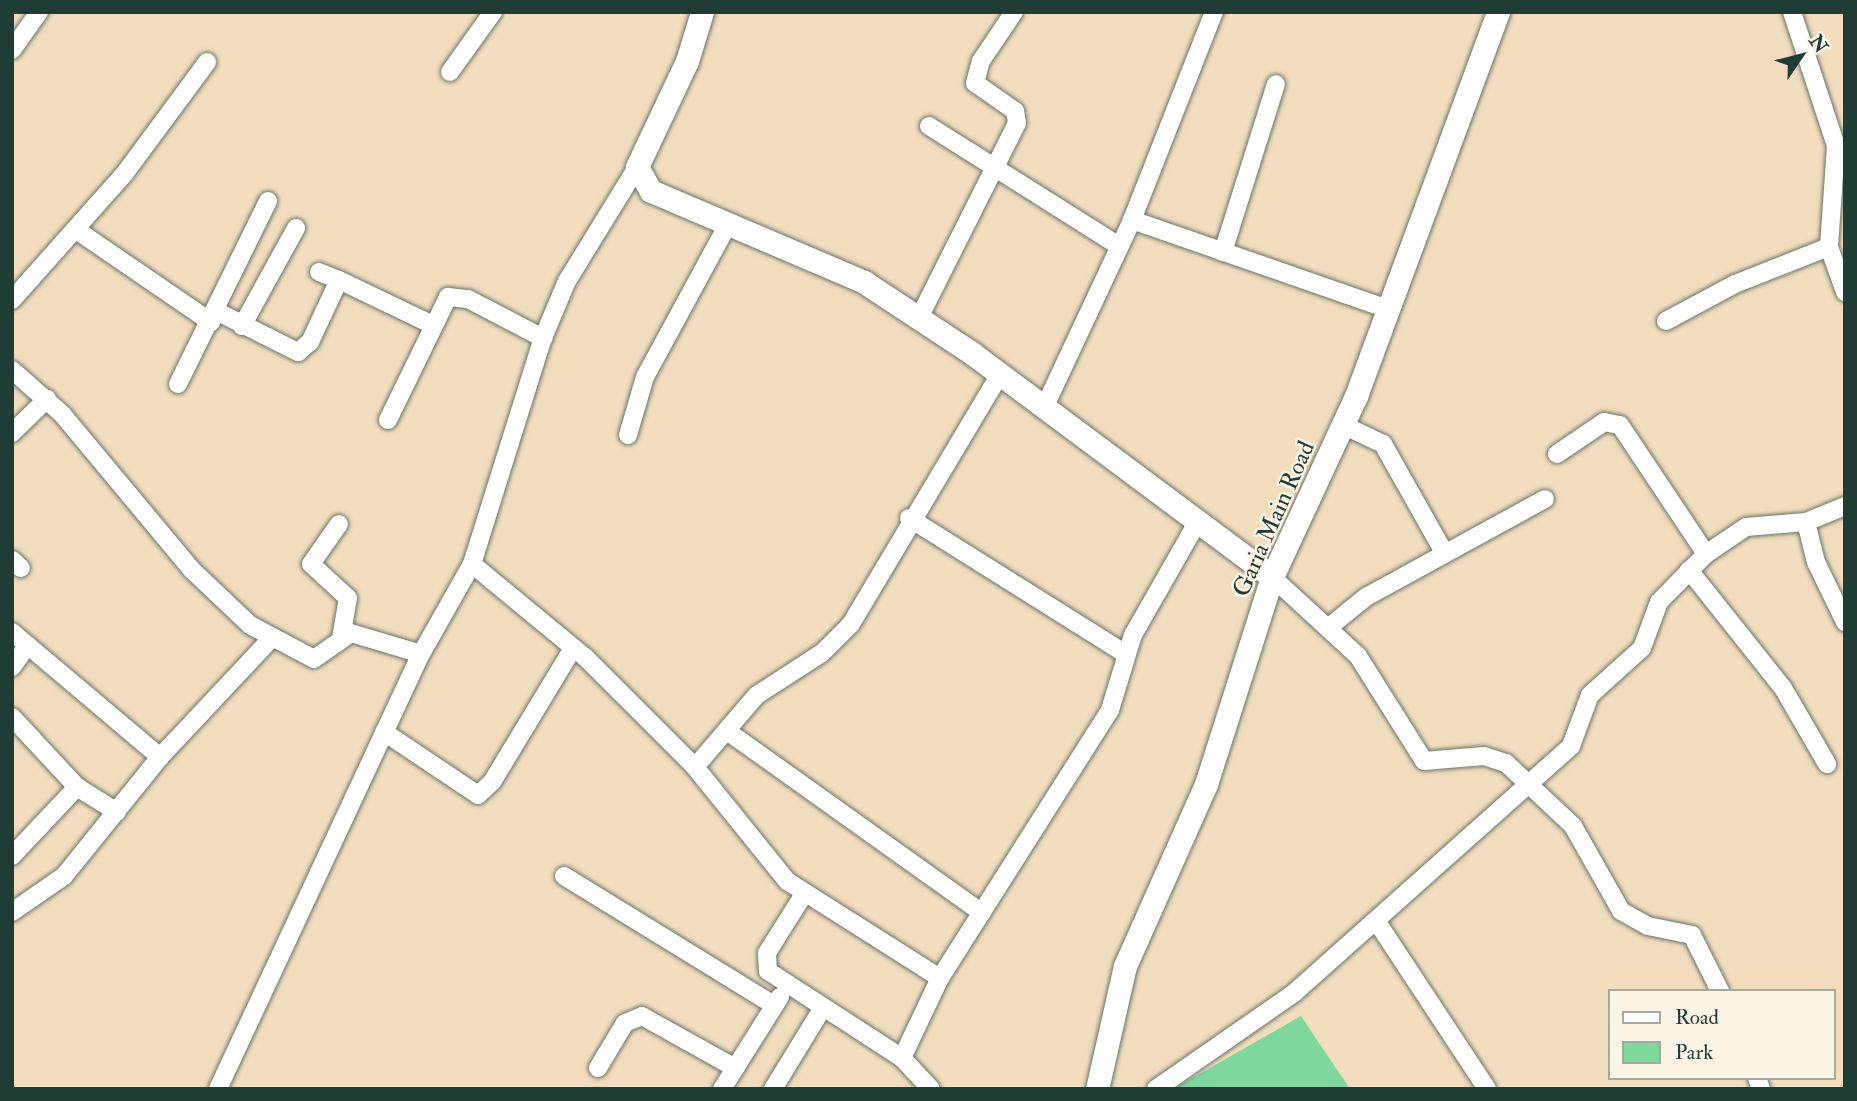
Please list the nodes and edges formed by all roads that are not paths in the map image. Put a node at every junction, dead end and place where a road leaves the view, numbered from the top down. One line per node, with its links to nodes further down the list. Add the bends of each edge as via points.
1 (39, 12): 8 (street)
2 (493, 12): 10 (street)
3 (702, 12): 14 (main road, via 687,61)
4 (1014, 12): 13 (street, via 981,61 975,83 1014,111 1017,123)
5 (1214, 12): 17 (street)
6 (1498, 12): 28 (main road, Garia Main Road)
7 (1792, 12): 15 (street, via 1831,119)
8 (12, 50)
9 (207, 62): 20 (street)
10 (450, 72)
11 (1276, 84): 23 (street)
12 (929, 126): 13 (street)
13 (998, 165): 21 (street); 30 (street)
14 (637, 167): 18 (main road, via 651,191); 34 (street, via 585,247)
15 (1839, 193): 22 (street)
16 (268, 201): 29 (street)
17 (1132, 220): 21 (street); 23 (street)
18 (728, 224): 30 (main road, via 864,282); 43 (street, via 645,377)
19 (296, 228): 33 (street)
20 (75, 229): 27 (street); 29 (street)
21 (1119, 246): 39 (street)
22 (1829, 247): 26 (street); 31 (street, via 1735,284)
23 (1223, 251): 28 (street)
24 (319, 272): 25 (street)
25 (339, 280): 32 (street); 33 (street, via 310,342 298,352)
26 (1845, 292)
27 (12, 300)
28 (1388, 309): 41 (main road, Garia Main Road)
29 (213, 317): 33 (street); 37 (street)
30 (919, 318): 36 (main road)
31 (1666, 321)
32 (431, 324): 34 (street, via 444,300 454,296); 40 (street)
33 (242, 326)
34 (542, 338): 53 (street)
35 (12, 370): 38 (street)
36 (1000, 374): 39 (main road); 47 (street)
37 (178, 384)
38 (47, 399): 42 (street); 60 (street, via 192,570 232,611)
39 (1045, 406): 48 (main road)
40 (388, 420)
41 (1343, 425): 51 (street, via 1383,444); 55 (main road, Garia Main Road)
42 (12, 433)
43 (628, 435)
44 (1557, 454): 52 (street, via 1604,422 1620,425)
45 (1545, 499): 51 (street)
46 (1845, 506): 49 (street)
47 (909, 518): 64 (street); 67 (street, via 851,624 822,653 757,695)
48 (1198, 521): 55 (main road); 64 (street)
49 (1805, 522): 52 (street, via 1746,527); 56 (street, via 1816,562)
50 (340, 524): 59 (street, via 311,564 348,598)
51 (1445, 554): 57 (street, via 1366,597)
52 (1706, 554): 54 (street)
53 (472, 564): 62 (street); 63 (street)
54 (1689, 570): 70 (street, via 1783,688); 72 (street, via 1659,602 1642,648 1591,695 1578,738)
55 (1272, 577): 57 (street); 93 (main road, Garia Main Road, via 1206,784 1125,966)
56 (1845, 622)
57 (1328, 628): 72 (street, via 1372,674 1424,761 1496,757)
58 (12, 632): 61 (street)
59 (341, 638): 60 (street, via 314,659); 63 (street, via 362,633)
60 (271, 639): 69 (street)
61 (28, 645): 65 (street); 69 (street)
62 (573, 648): 68 (street, via 492,782 478,795); 71 (street)
63 (421, 654): 68 (street)
64 (1126, 654): 79 (street, via 1110,710)
65 (12, 667)
66 (12, 717): 73 (street)
67 (727, 731): 71 (street); 79 (street)
68 (384, 732): 89 (street)
69 (160, 757): 74 (street)
70 (1827, 764)
71 (695, 767): 77 (street, via 774,868)
72 (1527, 782): 80 (street); 83 (street, via 1577,832 1620,911 1648,926 1692,935)
73 (77, 787): 74 (street); 75 (street)
74 (117, 812): 78 (street, via 64,876)
75 (12, 856)
76 (564, 876): 84 (street)
77 (804, 894): 81 (street); 82 (street, via 767,953 768,971)
78 (12, 912)
79 (982, 913): 81 (street)
80 (1377, 922): 94 (street, via 1294,993); 95 (street)
81 (940, 978): 86 (street)
82 (787, 987): 84 (street); 85 (street)
83 (1719, 989)
84 (774, 1005): 88 (street)
85 (822, 1009): 86 (street); 91 (street)
86 (902, 1058): 92 (street)
87 (598, 1068): 88 (street, via 625,1023 642,1016)
88 (735, 1068): 90 (street)
89 (218, 1089)
90 (722, 1089)
91 (773, 1089)
92 (931, 1089)
93 (1097, 1089)
94 (1156, 1089)
95 (1487, 1089)

